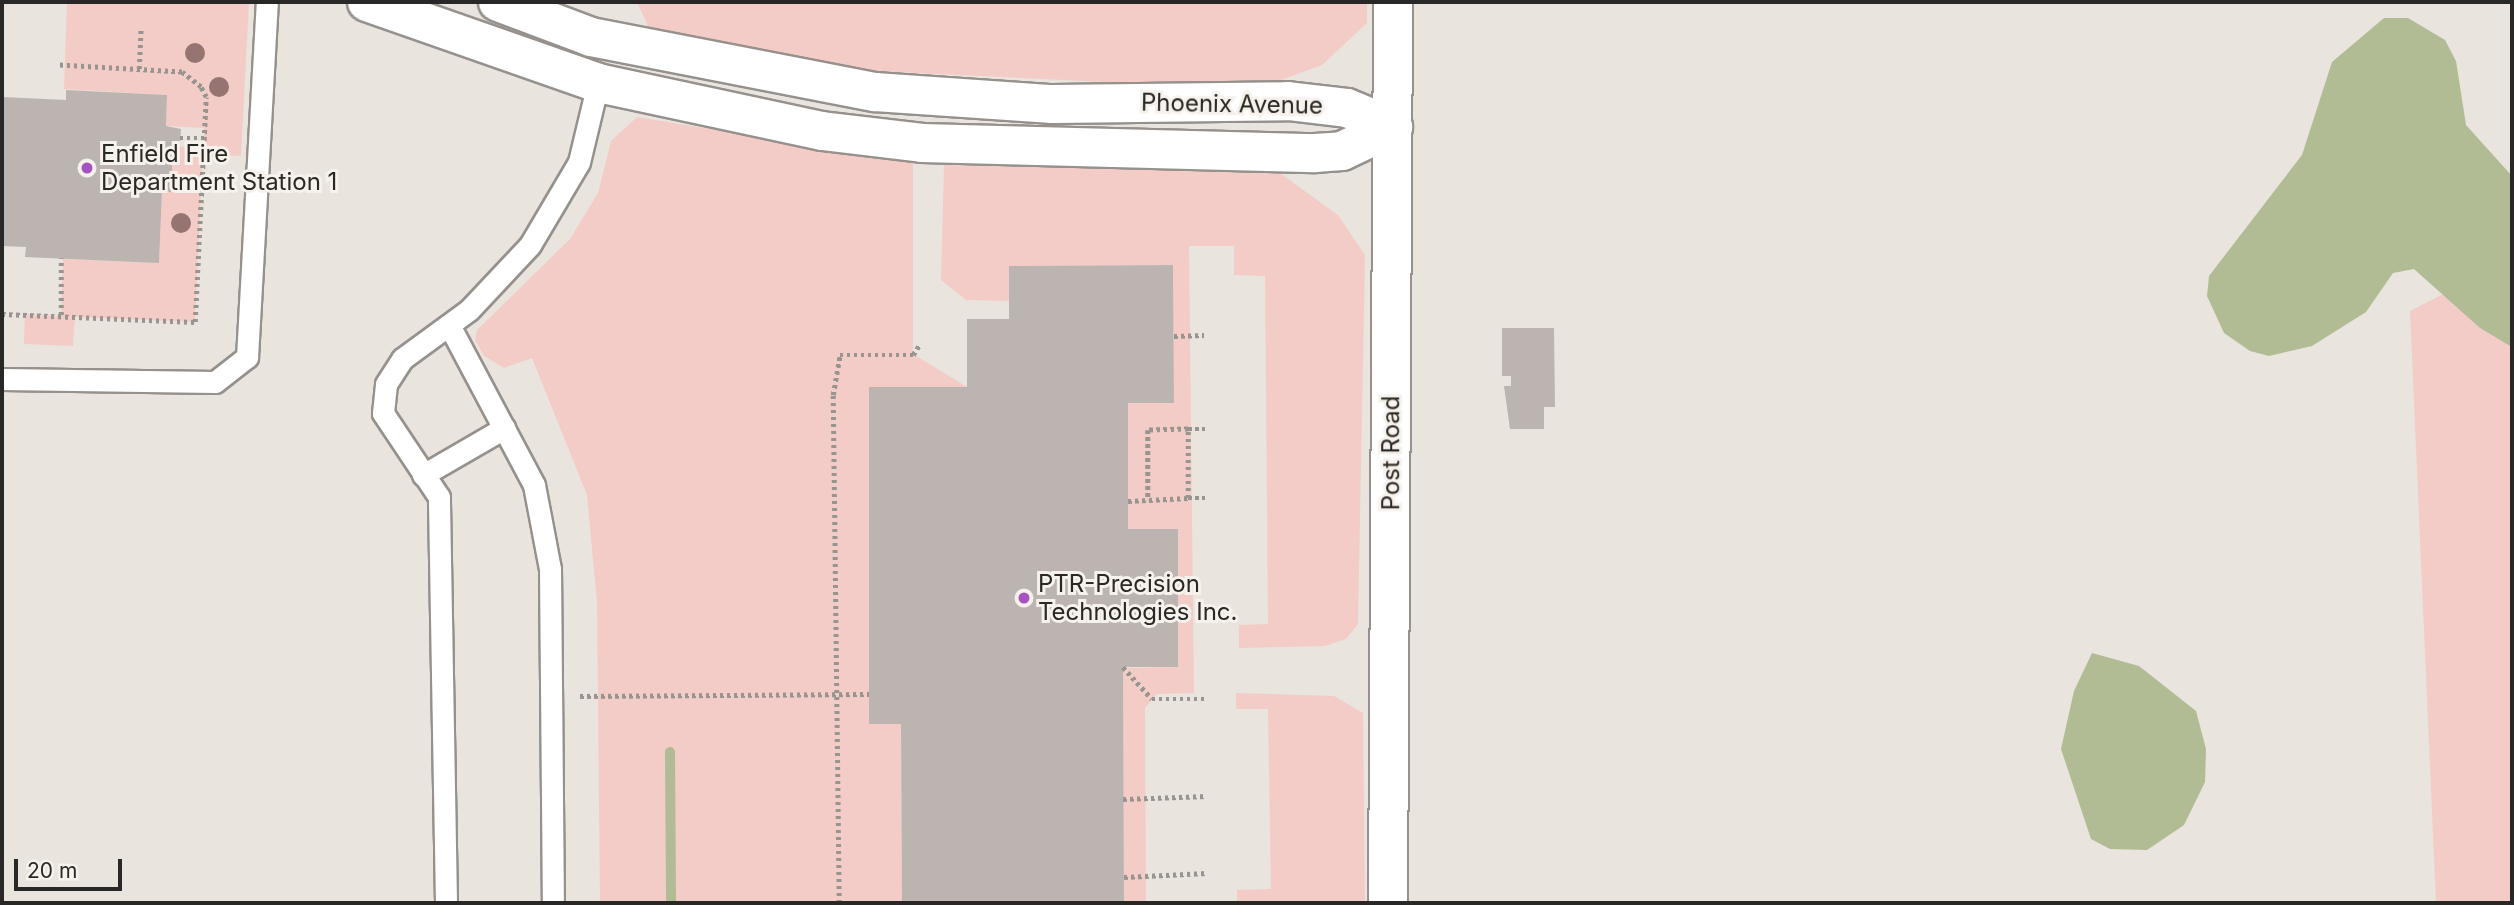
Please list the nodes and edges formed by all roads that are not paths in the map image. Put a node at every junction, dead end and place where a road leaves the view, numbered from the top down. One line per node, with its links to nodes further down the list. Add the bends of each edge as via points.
1 (267, 2): 9 (lane, via 247,357 215,382)
2 (367, 2): 6 (street, Phoenix Avenue)
3 (499, 2): 5 (street, Phoenix Avenue)
4 (1394, 2): 7 (street, Post Road)
5 (602, 39): 6 (street); 7 (street, Phoenix Avenue, via 875,92 1052,104 1288,101 1347,108)
6 (598, 83): 7 (street, Phoenix Avenue, via 822,131 922,143 1315,153 1364,143); 8 (lane, via 579,162 530,245)
7 (1393, 127): 14 (street, Post Road)
8 (449, 325): 10 (lane); 11 (lane, via 402,359 386,384 383,413)
9 (2, 379)
10 (504, 428): 11 (lane); 13 (lane, via 534,485 550,569)
11 (423, 475): 12 (lane, via 439,497)
12 (446, 903)
13 (553, 903)
14 (1388, 903)

